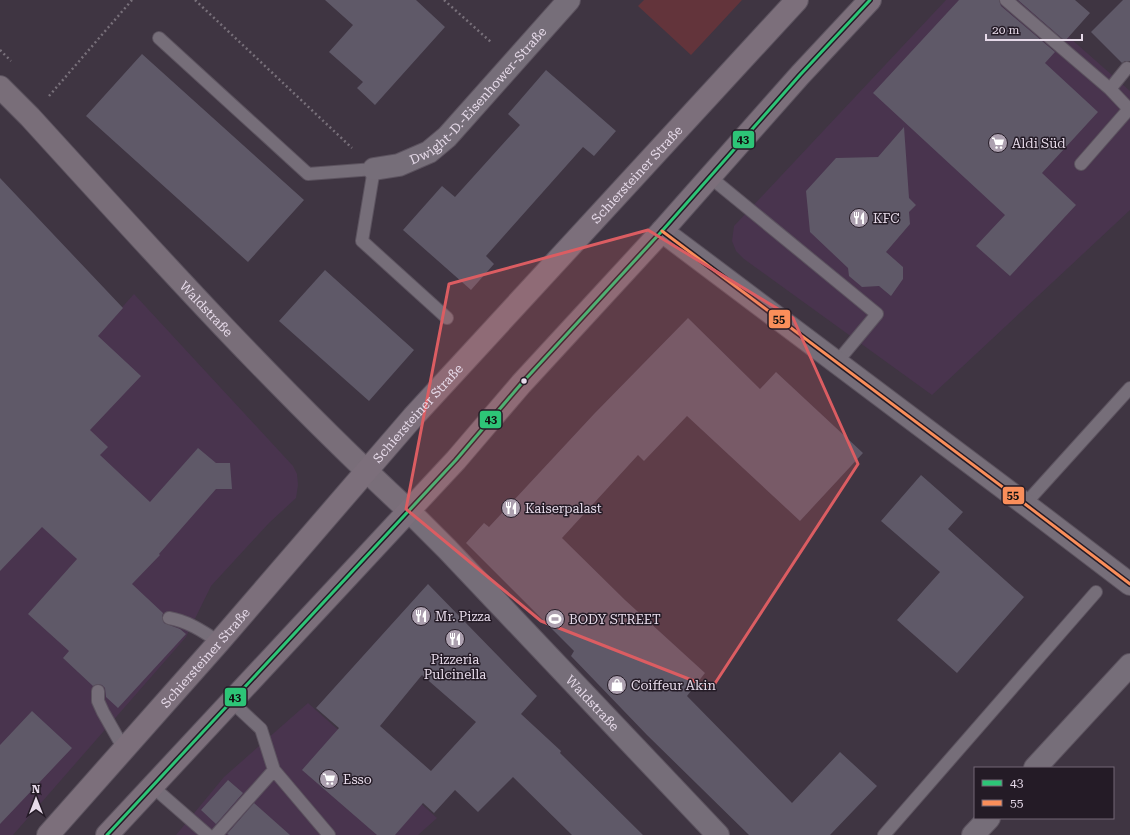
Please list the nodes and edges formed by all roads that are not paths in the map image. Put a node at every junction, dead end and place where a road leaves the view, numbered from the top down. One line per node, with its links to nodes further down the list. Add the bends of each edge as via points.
1 (569, 0): 10 (street, Dwight-D.-Eisenhower-Straße, via 447,137 429,152 399,165)
2 (796, 0): 16 (main road, Schiersteiner Straße, via 413,418)
3 (870, 0): 11 (main road)
4 (1006, 0): 8 (lane)
5 (159, 38): 10 (lane, via 308,174)
6 (1127, 68): 8 (lane)
7 (0, 87): 16 (street, Waldstraße, via 238,343)
8 (1110, 89): 9 (lane, via 1129,109)
9 (1081, 164)
10 (374, 169): 13 (lane, via 362,241)
11 (710, 177): 12 (main road); 14 (lane, via 877,314)
12 (662, 231): 14 (street); 18 (main road)
13 (447, 318)
14 (837, 362): 17 (street)
15 (1130, 388): 17 (lane)
16 (367, 472): 18 (street, Waldstraße); 22 (main road, Schiersteiner Straße)
17 (1026, 504): 19 (street)
18 (408, 510): 25 (main road); 31 (street, Waldstraße)
19 (1130, 584)
20 (1096, 592): 37 (lane)
21 (169, 618): 22 (lane, via 199,629)
22 (220, 642): 26 (main road, Schiersteiner Straße)
23 (1130, 665): 27 (street)
24 (98, 691): 26 (lane, via 98,701)
25 (232, 702): 28 (lane, via 261,729); 29 (main road)
26 (124, 749): 32 (main road, Schiersteiner Straße)
27 (1036, 767)
28 (274, 770): 35 (lane); 36 (lane)
29 (153, 787): 33 (main road); 34 (lane)
30 (988, 819): 38 (street)
31 (711, 833)
32 (48, 835)
33 (107, 835)
34 (208, 835)
35 (216, 835)
36 (329, 835)
37 (884, 835)
38 (974, 835)

